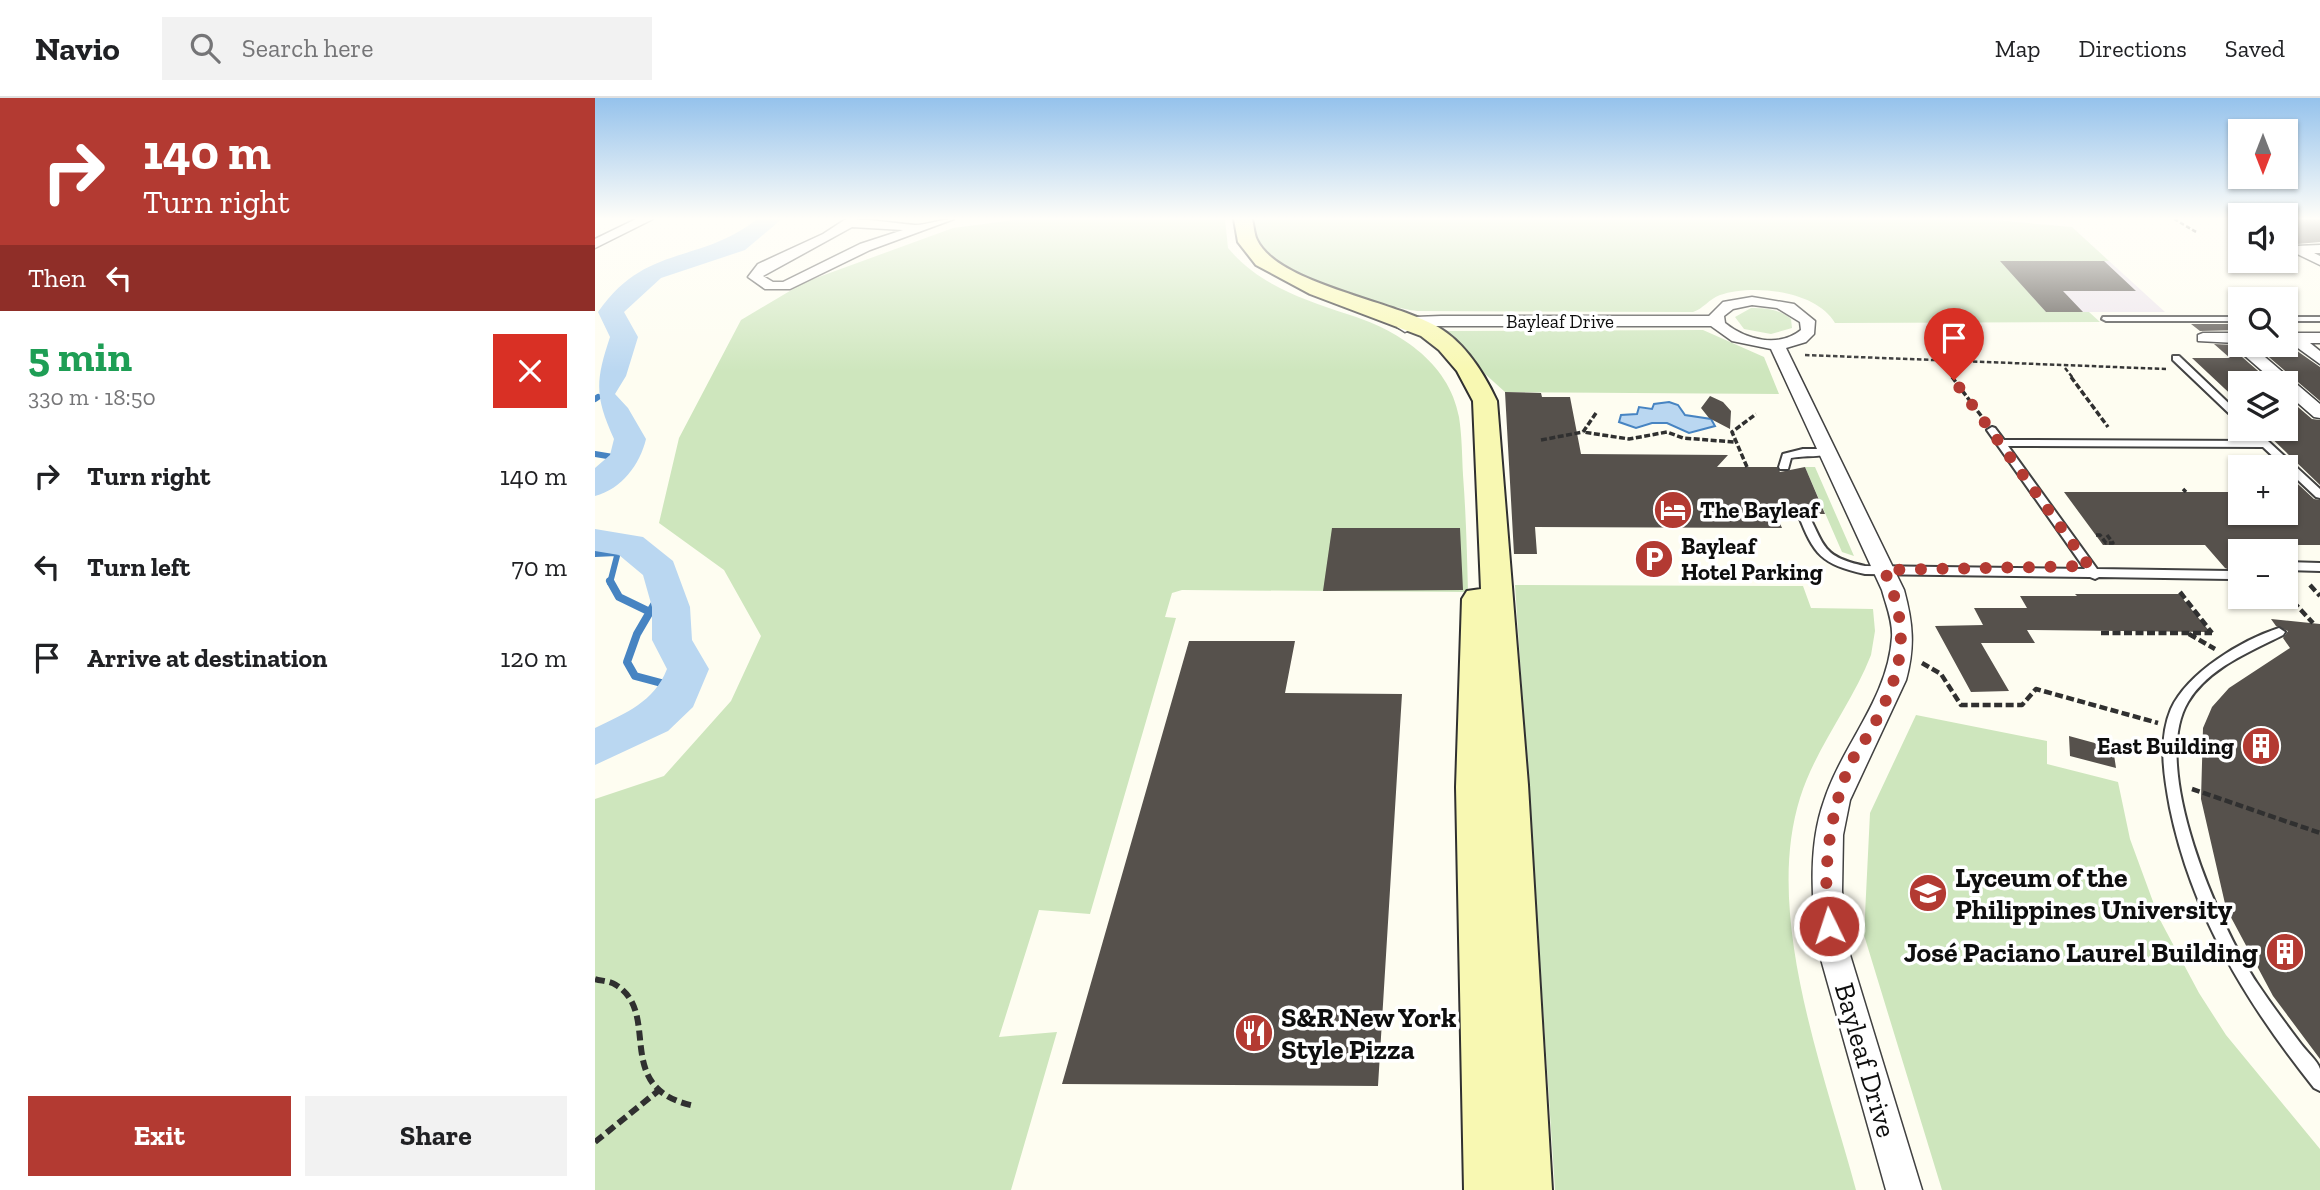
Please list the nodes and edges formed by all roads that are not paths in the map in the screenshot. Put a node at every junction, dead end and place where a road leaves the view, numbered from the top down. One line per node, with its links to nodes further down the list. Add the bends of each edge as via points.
1 (759, 270): 2 (street, via 755,277 762,282 785,286)
2 (817, 270)
3 (1261, 270): 10 (street)
4 (1276, 270): 10 (street)
5 (2106, 319): 6 (lane)
6 (2228, 319)
7 (2298, 319): 8 (lane)
8 (2320, 319)
9 (1716, 321): 10 (street, Bayleaf Drive); 15 (street, via 1737,337); 15 (street, via 1723,307 1752,301 1786,306 1805,317 1809,327 1804,336)
10 (1410, 325): 39 (street, via 1450,364 1465,387 1474,414 1478,563 1475,787); 40 (street, via 1431,332 1461,361 1479,388 1488,415)
11 (2203, 338): 14 (street)
12 (2298, 338): 13 (street)
13 (2320, 338)
14 (2228, 340)
15 (1776, 344): 26 (street, Bayleaf Drive)
16 (2298, 344): 19 (street)
17 (2257, 357): 21 (street)
18 (2176, 358): 20 (lane)
19 (2320, 359)
20 (2228, 408)
21 (2320, 413)
22 (1992, 430): 24 (lane)
23 (2263, 441): 25 (lane)
24 (2001, 443): 25 (lane); 33 (lane)
25 (2266, 444): 28 (lane)
26 (1829, 452): 27 (lane, via 1786,456); 32 (street, Bayleaf Drive)
27 (1784, 467)
28 (2320, 495)
29 (1803, 514): 32 (lane, via 1815,546 1826,558 1845,566)
30 (2320, 566): 31 (lane)
31 (2298, 569)
32 (1884, 570): 33 (lane); 41 (street, Bayleaf Drive, via 1903,637 1886,700 1850,765 1836,804 1827,908 1832,944)
33 (2092, 570): 34 (lane)
34 (2227, 571)
35 (2298, 572): 36 (lane)
36 (2320, 575)
37 (2280, 632): 38 (lane, via 2231,658 2184,696 2171,729 2173,783 2181,833 2197,886 2221,939 2254,997)
38 (2320, 1082)
39 (1490, 1190)
40 (1526, 1190)
41 (1904, 1190)

